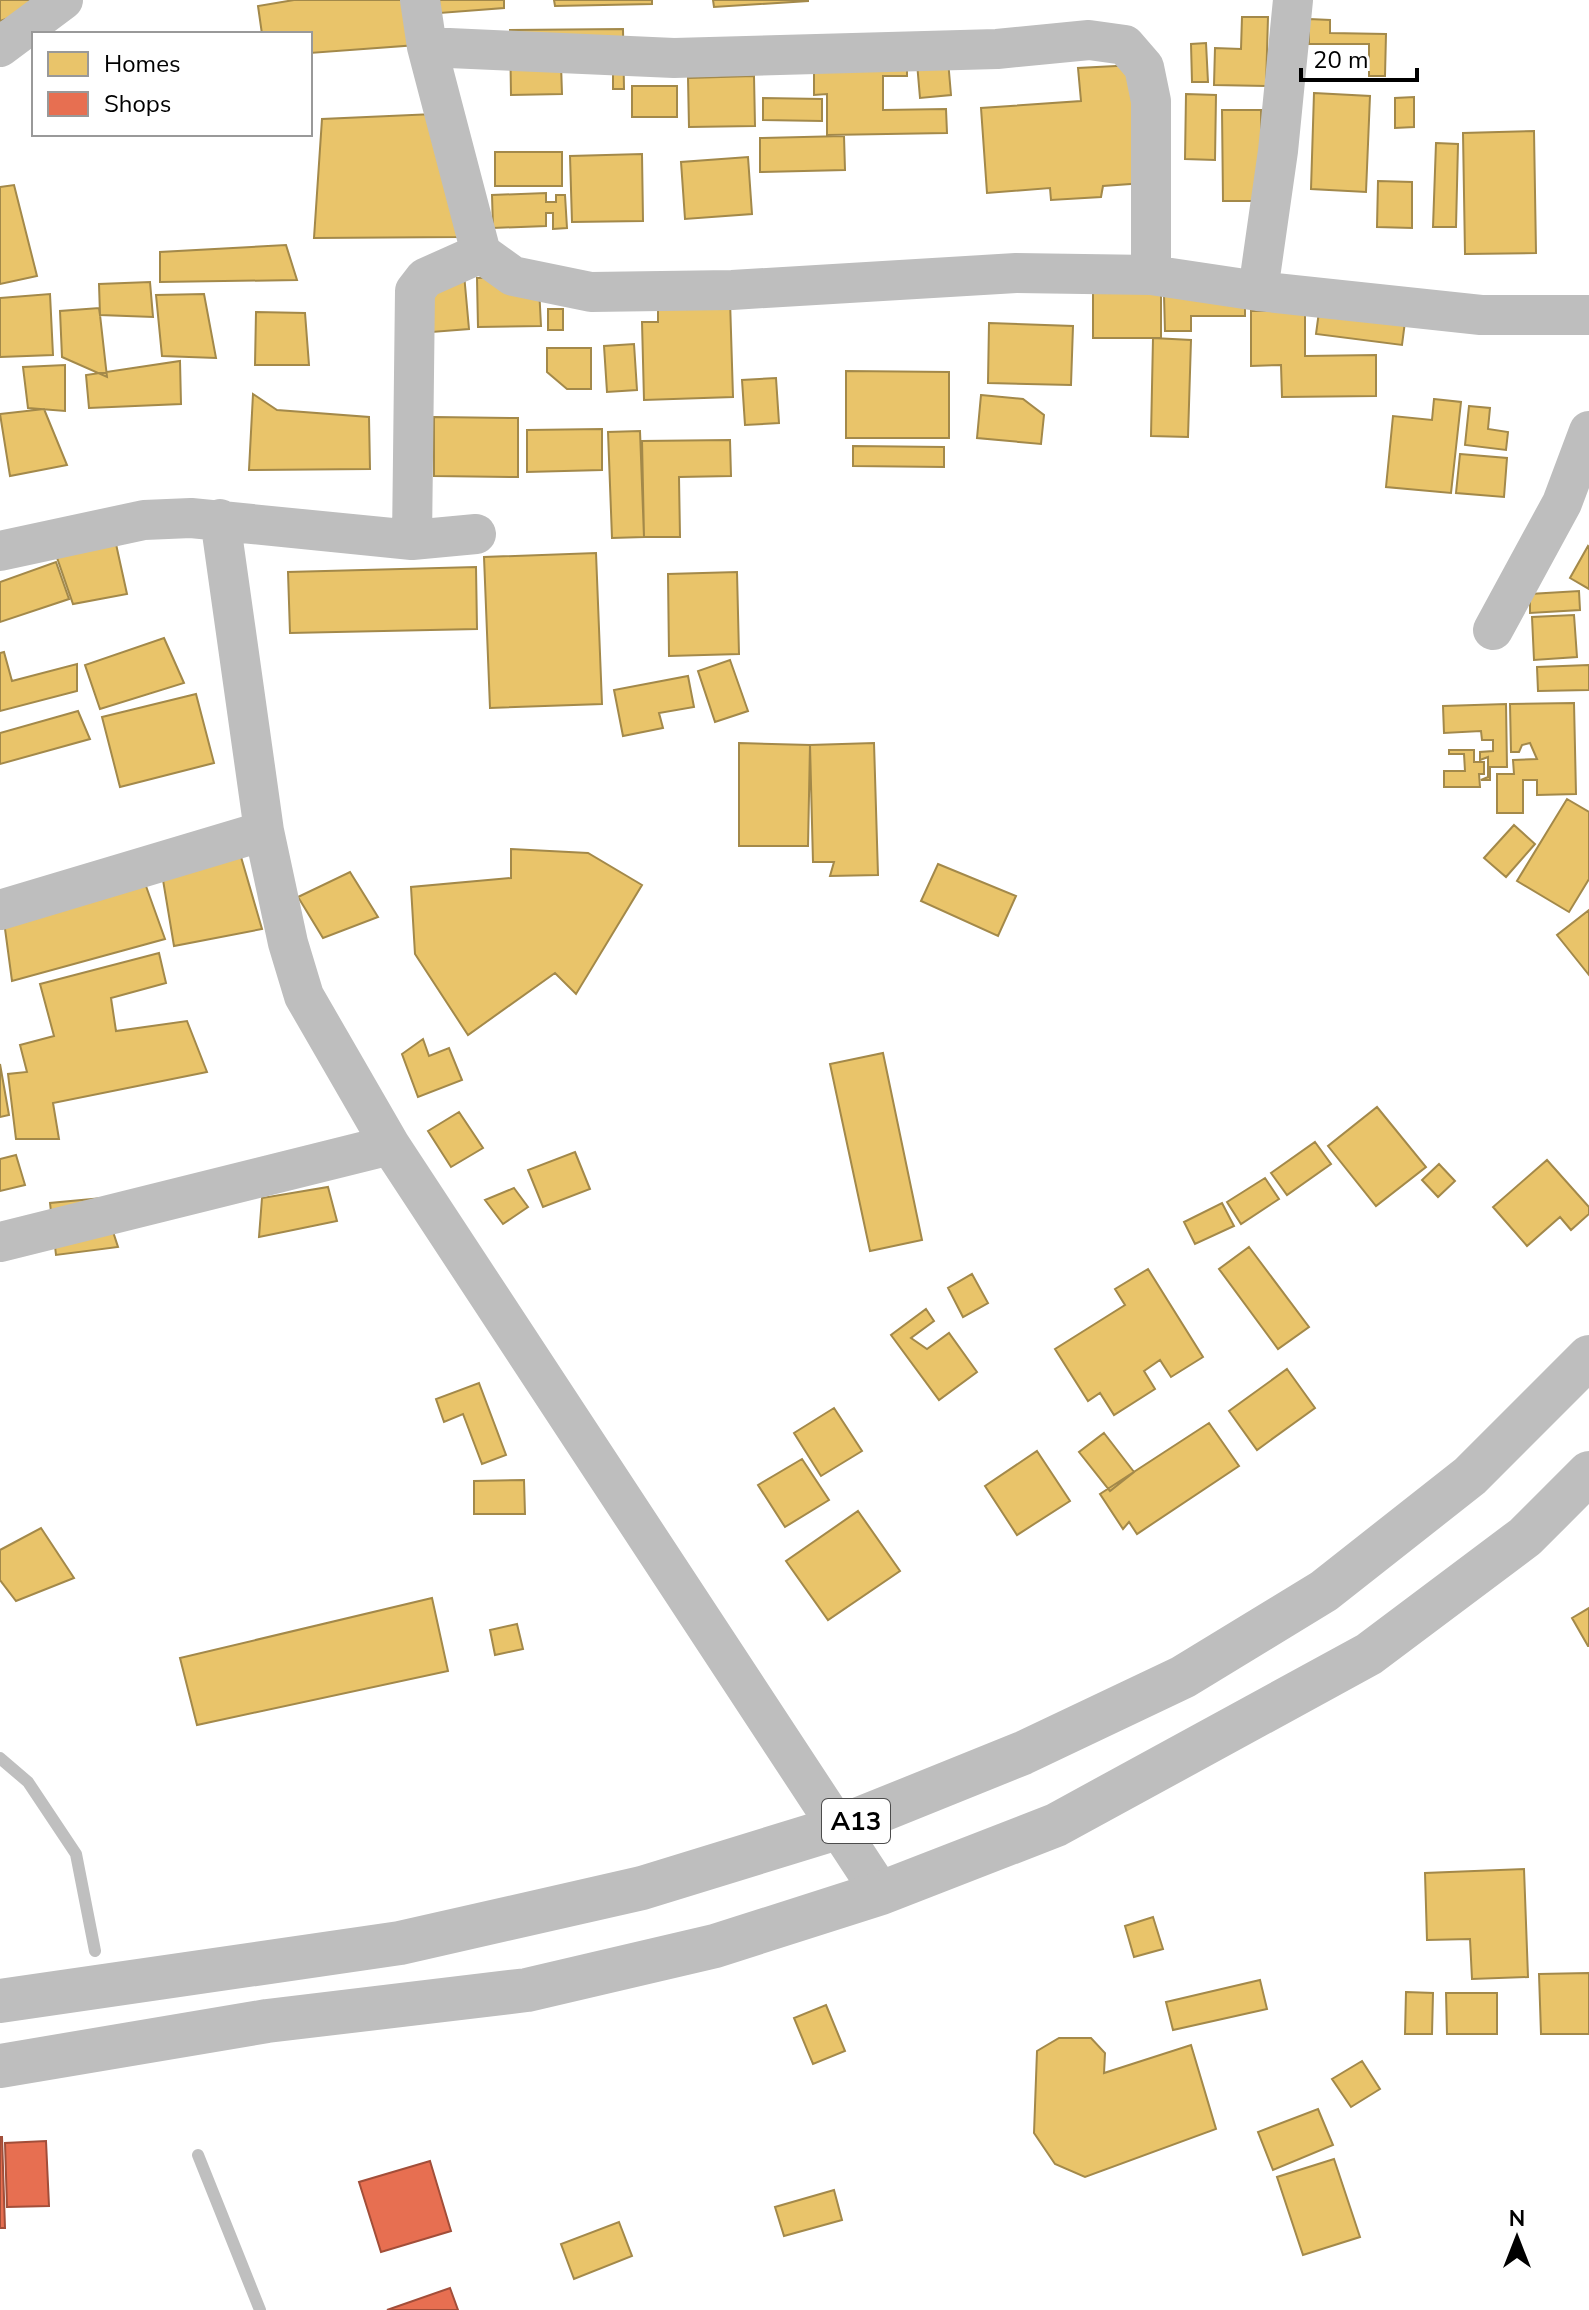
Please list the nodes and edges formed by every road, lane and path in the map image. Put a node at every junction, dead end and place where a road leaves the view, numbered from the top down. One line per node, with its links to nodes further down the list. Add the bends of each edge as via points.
1 (420, 0): 5 (street)
2 (1293, 0): 8 (street)
3 (47, 5): 4 (street)
4 (0, 47)
5 (427, 47): 6 (street); 7 (street, via 674,58 997,49 1089,40 1125,45 1144,67 1151,101)
6 (481, 253): 7 (street, via 513,276 591,292 732,290 1016,273); 13 (street, via 425,278 415,291)
7 (1151, 275): 8 (street)
8 (1258, 291): 9 (street, via 1481,315)
9 (1589, 315)
10 (1589, 431): 15 (street, via 1562,503)
11 (220, 519): 13 (street); 14 (street, via 144,520); 16 (street)
12 (476, 534): 13 (street)
13 (412, 540)
14 (0, 551)
15 (1493, 630)
16 (264, 831): 17 (street); 18 (street, via 304,996)
17 (0, 910)
18 (390, 1145): 19 (street); 22 (street)
19 (0, 1242)
20 (1589, 1357): 22 (highway, A13, via 1470,1476 1324,1591 1183,1677 1023,1753)
21 (1589, 1473): 23 (highway, via 1525,1537 1369,1654 1056,1825)
22 (837, 1828): 23 (street); 24 (highway, A13, via 642,1888 400,1943)
23 (881, 1893): 25 (highway, via 715,1946 527,1990 267,2021)
24 (0, 2001)
25 (0, 2066)

